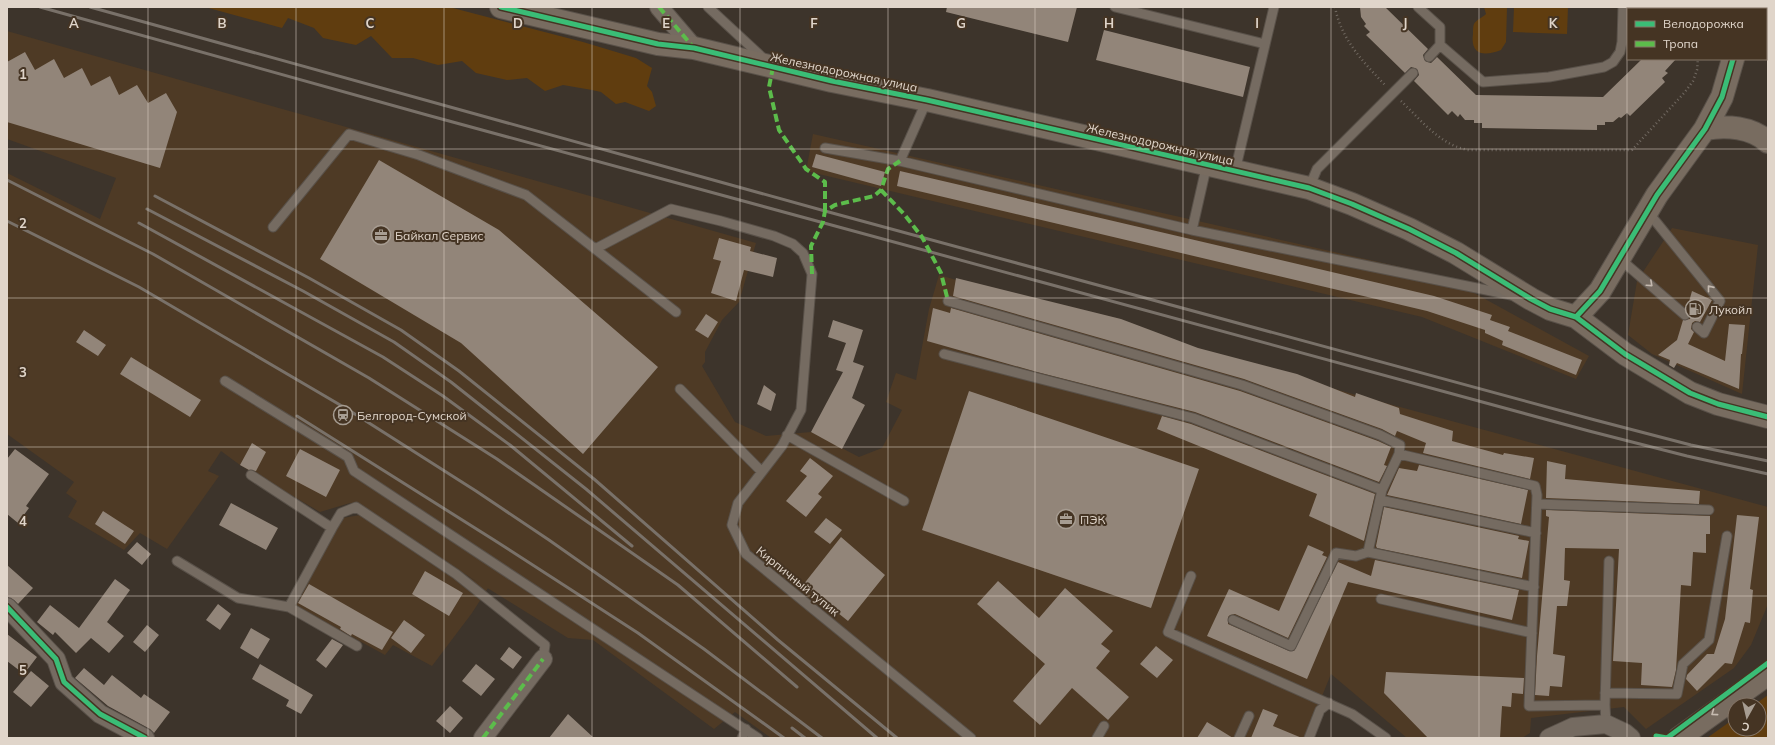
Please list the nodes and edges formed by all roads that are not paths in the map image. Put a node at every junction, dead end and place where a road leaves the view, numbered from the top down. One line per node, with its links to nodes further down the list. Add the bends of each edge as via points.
1 (502, 7): 10 (street, Железнодорожная улица, via 658,44)
2 (659, 7): 10 (street)
3 (708, 7): 13 (lane)
4 (1115, 7): 8 (lane)
5 (1274, 7): 8 (lane)
6 (1418, 7): 9 (lane, via 1440,28)
7 (1623, 7): 9 (lane, via 1620,52 1613,62 1592,70 1549,77 1483,82)
8 (1265, 44): 23 (lane)
9 (1440, 45): 11 (lane)
10 (694, 48): 13 (street, Железнодорожная улица)
11 (1429, 56)
12 (1733, 60): 16 (street)
13 (772, 67): 15 (street, Железнодорожная улица, via 832,82)
14 (1412, 73): 24 (lane, via 1317,169)
15 (927, 100): 21 (lane); 22 (street, Железнодорожная улица)
16 (1720, 102): 17 (street); 18 (street, via 1746,121)
17 (1705, 129): 19 (street, via 1720,126 1738,128 1762,136); 25 (street, via 1657,195)
18 (1768, 131)
19 (1768, 142)
20 (825, 148): 21 (lane)
21 (900, 160): 27 (lane)
22 (1207, 164): 23 (street, Железнодорожная улица); 27 (lane)
23 (1235, 172): 24 (street, Железнодорожная улица)
24 (1309, 188): 30 (street, Железнодорожная улица, via 1409,229 1456,253)
25 (1648, 212): 29 (street); 35 (lane, one-way to 25, via 1704,333 1720,301)
26 (273, 227): 28 (lane, via 349,134 419,155 526,195)
27 (1192, 230): 30 (lane)
28 (596, 249): 32 (lane); 40 (lane, Кирпичный тупик, via 671,209 774,236 793,244 803,253 812,274 802,410)
29 (1620, 259): 33 (lane, one-way to 33); 34 (street, via 1600,291)
30 (1531, 300): 34 (street, Железнодорожная улица)
31 (948, 301): 41 (lane, via 1242,386 1380,435 1400,445)
32 (676, 312)
33 (1685, 315)
34 (1576, 317): 39 (street, Железнодорожная улица, via 1625,354 1690,393 1725,406)
35 (1697, 327)
36 (944, 354): 44 (lane, via 1193,418)
37 (225, 381): 71 (lane, via 348,457 354,471)
38 (680, 389): 42 (lane)
39 (1768, 417)
40 (787, 435): 42 (lane, Кирпичный тупик, via 782,446); 46 (lane)
41 (1399, 454): 44 (lane); 47 (lane, via 1535,486)
42 (762, 472): 76 (lane, Кирпичный тупик, via 738,503 732,525 746,554)
43 (251, 475): 49 (lane)
44 (1382, 490): 45 (lane)
45 (1380, 500): 50 (lane); 52 (lane)
46 (904, 501)
47 (1537, 504): 48 (lane); 50 (lane)
48 (1709, 510)
49 (332, 528): 59 (lane); 63 (lane, via 341,513 356,508 456,574 545,645)
50 (1536, 533): 56 (lane)
51 (1727, 536): 65 (lane, via 1709,640 1683,664 1677,694)
52 (1368, 552): 56 (lane); 60 (lane, via 1356,556 1336,553 1291,646)
53 (177, 561): 59 (lane, via 238,598)
54 (1609, 561): 65 (lane)
55 (1191, 576): 66 (lane, via 1168,632)
56 (1534, 586): 61 (lane)
57 (1381, 599): 61 (lane)
58 (7, 607): 72 (street, via 56,658 64,682 100,714)
59 (288, 607): 62 (lane)
60 (1233, 620)
61 (1532, 633): 67 (lane, via 1529,706)
62 (357, 646)
63 (543, 659): 73 (street)
64 (1768, 674): 83 (street, one-way to 83)
65 (1605, 693): 67 (lane)
66 (1329, 703): 79 (lane, via 1320,710); 80 (lane, via 1352,714)
67 (1605, 705): 69 (lane)
68 (1249, 716): 78 (lane)
69 (1606, 724): 81 (street, via 1573,727); 82 (street)
70 (1104, 726): 77 (lane)
71 (746, 729): 74 (lane); 75 (lane)
72 (145, 738)
73 (483, 738)
74 (742, 738)
75 (758, 738)
76 (970, 738)
77 (1097, 738)
78 (1239, 738)
79 (1309, 738)
80 (1386, 738)
81 (1549, 738)
82 (1631, 738)
83 (1680, 738)

